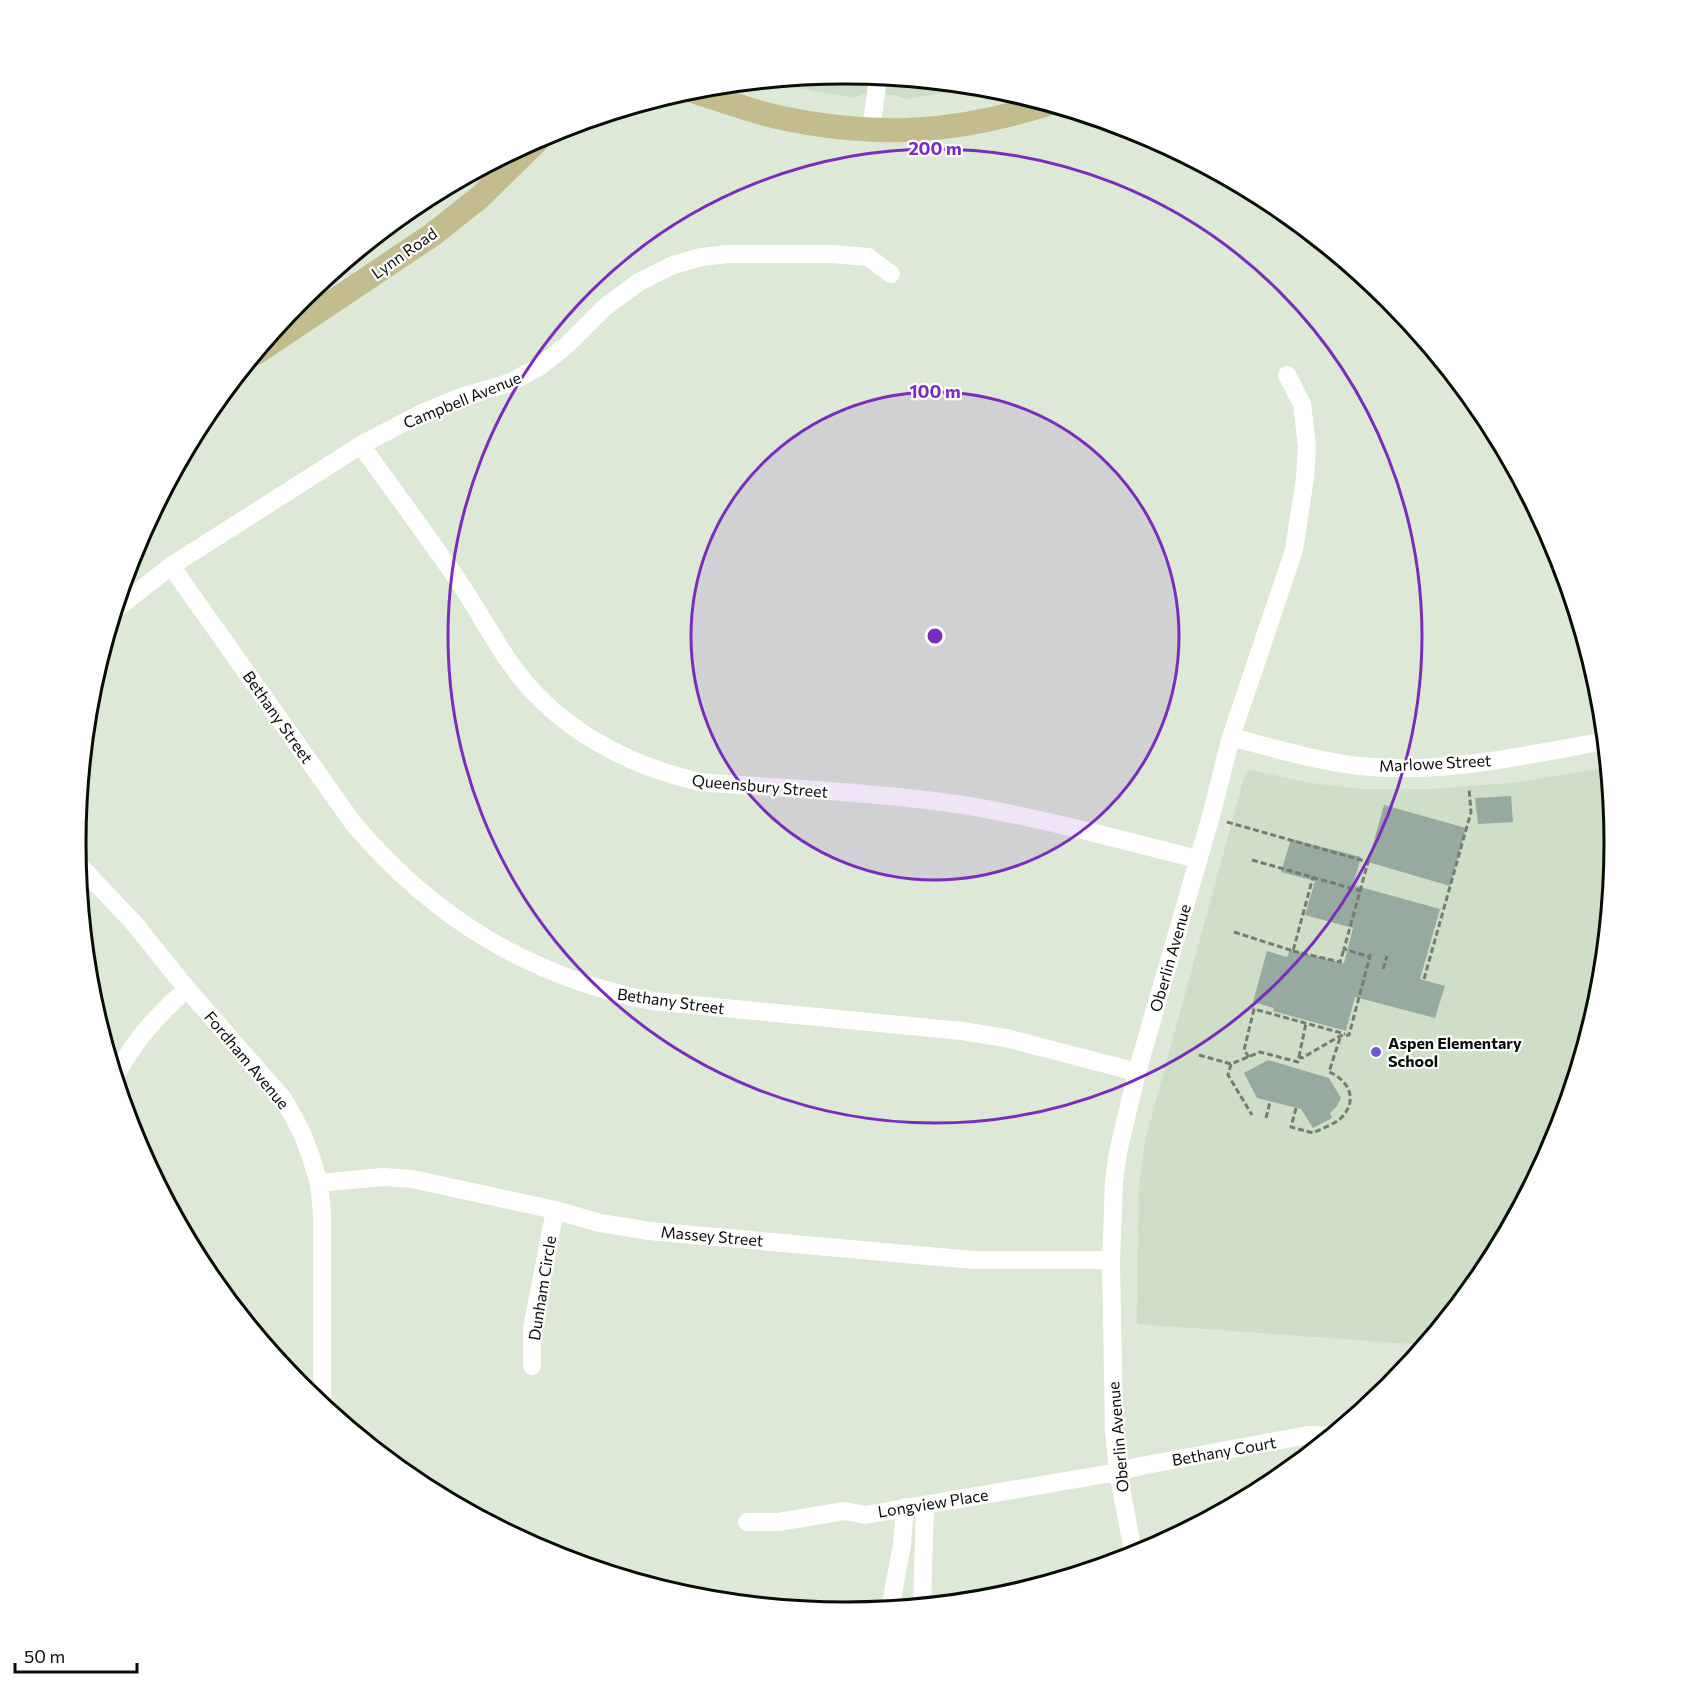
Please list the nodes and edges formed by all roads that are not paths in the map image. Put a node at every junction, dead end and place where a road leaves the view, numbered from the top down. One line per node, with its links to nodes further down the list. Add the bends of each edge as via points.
1 (877, 85): 4 (street)
2 (711, 96): 4 (main road, via 776,116)
3 (1033, 108): 4 (main road, via 986,122 923,130)
4 (871, 130)
5 (520, 157): 7 (main road, Lynn Road, via 480,197 432,235)
6 (891, 274): 9 (street, Campbell Avenue, via 868,256 832,254 728,254 673,266 639,282 605,307 538,367 509,383 422,413)
7 (279, 338)
8 (1287, 375): 12 (street, Oberlin Avenue, via 1302,404 1307,447 1300,517 1294,550)
9 (362, 445): 10 (street, Campbell Avenue); 14 (street, Queensbury Street, via 532,690 551,710 630,760 700,782 965,806 1036,819)
10 (171, 566): 11 (street, Campbell Avenue); 18 (street, Bethany Street, via 370,844 433,903 511,953 619,995 962,1031)
11 (125, 602)
12 (1231, 737): 13 (street, Marlowe Street, via 1309,758 1402,767 1514,758); 14 (street, Oberlin Avenue)
13 (1599, 742)
14 (1198, 860): 18 (street, Oberlin Avenue)
15 (87, 874): 16 (street, Fordham Avenue, via 133,922)
16 (187, 989): 17 (street, via 148,1025); 19 (street, Fordham Avenue, via 284,1100 301,1131)
17 (120, 1068)
18 (1137, 1072): 21 (street, Oberlin Avenue, via 1118,1152)
19 (319, 1183): 20 (street, Massey Street, via 383,1177 412,1179); 23 (street, Fordham Avenue)
20 (555, 1210): 21 (street, Massey Street, via 649,1231 938,1257); 22 (street, Dunham Circle, via 532,1328)
21 (1111, 1260): 25 (street, Oberlin Avenue)
22 (532, 1366)
23 (322, 1394)
24 (1321, 1436): 25 (street, Bethany Court)
25 (1118, 1472): 26 (street, Longview Place); 29 (street, Oberlin Avenue)
26 (925, 1504): 27 (street, Longview Place); 30 (street)
27 (905, 1507): 28 (street, Longview Place, via 865,1515 845,1511 778,1522); 31 (street)
28 (747, 1522)
29 (1132, 1547)
30 (922, 1599)
31 (892, 1601)

